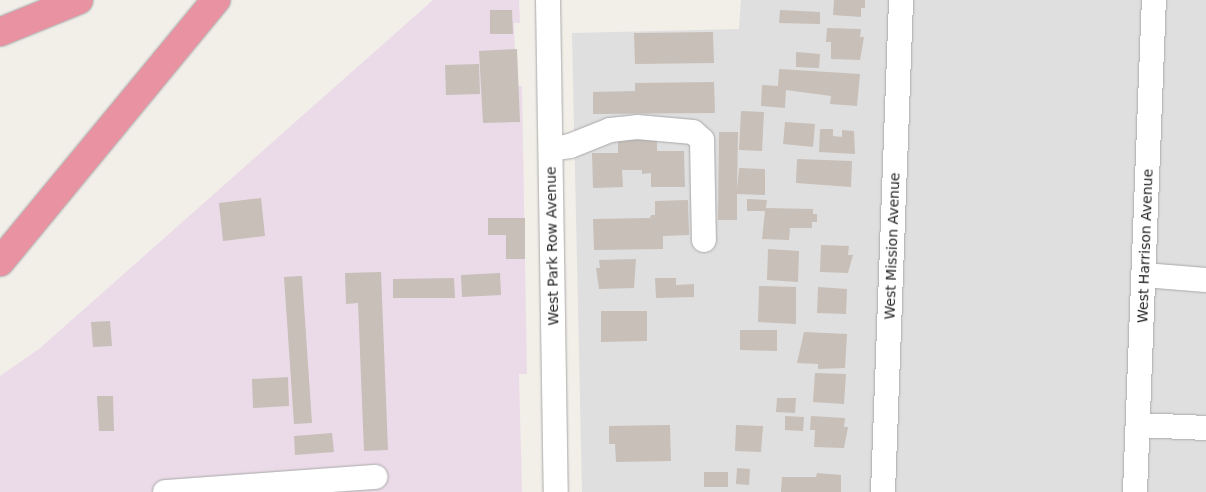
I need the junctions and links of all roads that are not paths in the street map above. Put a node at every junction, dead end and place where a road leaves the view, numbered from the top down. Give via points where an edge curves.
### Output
1 (79, 0) edge
2 (216, 0) edge
3 (548, 0) edge
4 (901, 0) edge
5 (1154, 0) edge
6 (9, 29) edge
7 (551, 150) junction
8 (704, 240) dead end
9 (0, 262) edge
10 (1144, 275) junction
11 (1206, 280) edge
12 (1138, 425) junction
13 (1206, 428) edge
14 (375, 477) dead end
15 (165, 492) edge
16 (556, 492) edge
17 (883, 492) edge
18 (1136, 492) edge

1 - 6 highway
2 - 9 highway
3 - 7 street, West Park Row Avenue
4 - 17 street, West Mission Avenue
5 - 10 street, West Harrison Avenue
7 - 8 street via 610,130 637,128 692,132 702,140
7 - 16 street, West Park Row Avenue
10 - 11 street
10 - 12 street, West Harrison Avenue
12 - 13 street
12 - 18 street, West Harrison Avenue
14 - 15 street

